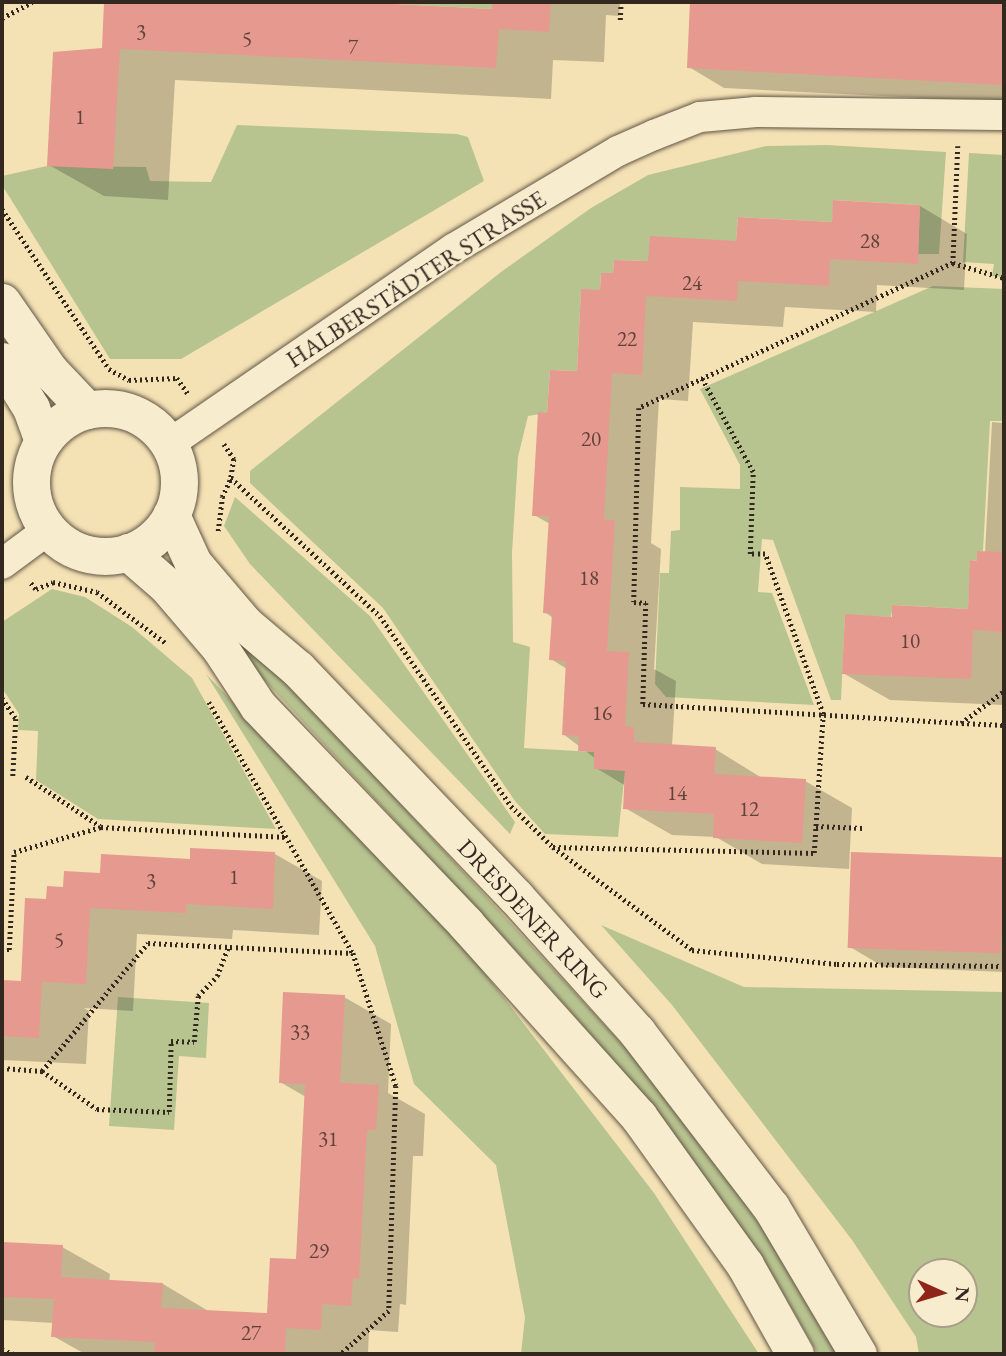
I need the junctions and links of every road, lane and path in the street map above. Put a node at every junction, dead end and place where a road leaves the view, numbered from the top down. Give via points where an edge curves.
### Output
1 (32, 2) edge
2 (621, 2) edge
3 (2, 18) edge
4 (620, 20) dead end
5 (960, 113) junction
6 (1004, 115) edge
7 (2, 209) edge
8 (953, 263) junction
9 (1004, 278) edge
10 (2, 302) edge
11 (2, 361) edge
12 (701, 377) junction
13 (87, 410) junction
14 (206, 419) junction
15 (43, 441) junction
16 (169, 444) junction
17 (171, 515) junction
18 (48, 530) junction
19 (128, 552) junction
20 (6, 561) edge
21 (173, 652) dead end
22 (1004, 691) edge
23 (2, 698) edge
24 (207, 699) dead end
25 (823, 714) junction
26 (961, 723) junction
27 (1004, 725) edge
28 (26, 776) dead end
29 (13, 777) dead end
30 (816, 825) junction
31 (101, 827) junction
32 (863, 828) dead end
33 (287, 837) junction
34 (553, 847) junction
35 (228, 947) junction
36 (2, 950) edge
37 (353, 953) junction
38 (1004, 966) edge
39 (2, 1068) edge
40 (42, 1070) junction
41 (2, 1350) edge
42 (14, 1354) edge
43 (341, 1354) edge
44 (795, 1354) edge
45 (858, 1354) edge

1 - 3 path
2 - 4 path
5 - 6 street, HALBERSTÄDTER STRASSE
5 - 8 path
5 - 14 street, HALBERSTÄDTER STRASSE via 755,112 699,117 654,135 618,151 453,249
7 - 14 path via 110,369 129,380 177,378
8 - 9 path
8 - 12 path
10 - 13 street via 49,370
11 - 15 street via 31,408
12 - 25 path via 753,472 750,554 765,554
12 - 25 path via 639,408 634,603 646,603 643,704
13 - 15 street via 70,416
13 - 16 street via 125,410 158,429
14 - 16 street, HALBERSTÄDTER STRASSE
14 - 34 path via 234,459 231,478 380,616 511,806
15 - 18 street via 33,462 31,486 36,509
16 - 17 street via 179,479
17 - 19 street via 161,531
17 - 45 street, DRESDENER RING via 194,563 245,624 307,679 516,897 637,1032 771,1206
18 - 19 street via 85,553
18 - 20 street
19 - 44 street via 167,586 220,648 258,706 474,933 639,1117 745,1265
20 - 21 path via 36,589 53,582 97,592
22 - 26 path
23 - 29 path via 16,719
24 - 33 path
25 - 26 path
25 - 30 path
26 - 27 path
28 - 31 path
30 - 32 path
30 - 34 path via 814,853
31 - 33 path
31 - 36 path via 14,852 9,950
33 - 37 path
34 - 38 path via 692,950 837,964
35 - 37 path
35 - 40 path via 148,943
35 - 40 path via 217,975 198,996 194,1042 172,1041 169,1112 97,1109
37 - 43 path via 396,1086 389,1311
39 - 40 path
41 - 42 path

